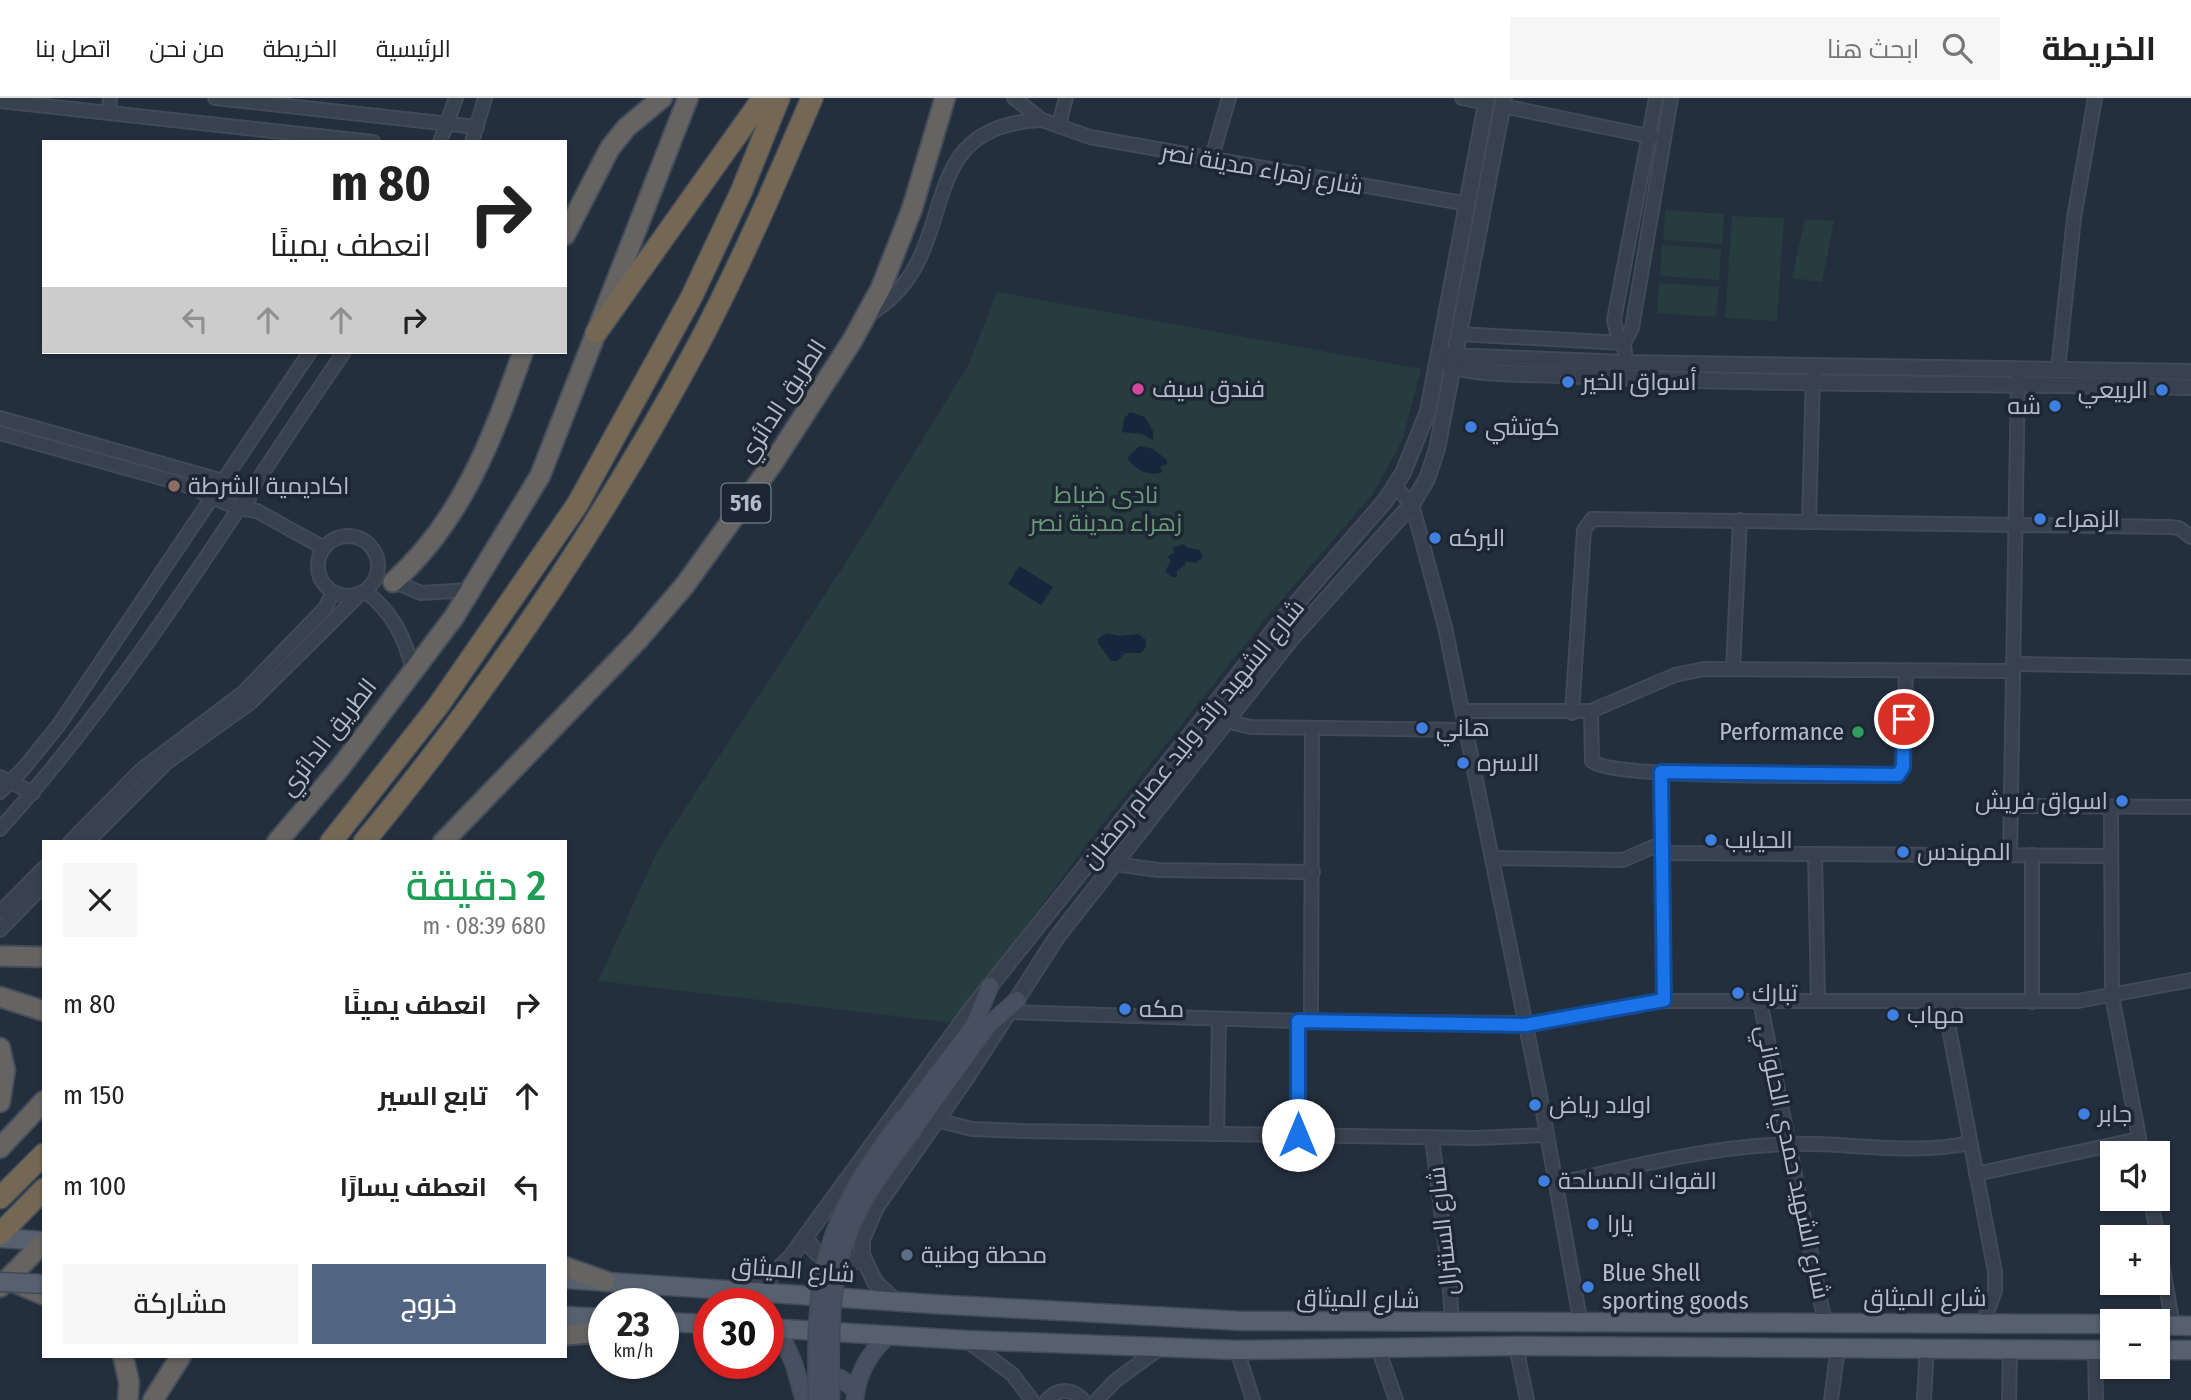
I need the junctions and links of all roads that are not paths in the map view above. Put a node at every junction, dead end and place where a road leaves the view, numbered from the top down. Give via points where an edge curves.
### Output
1 (110, 98) edge
2 (215, 98) edge
3 (456, 98) edge
4 (485, 98) edge
5 (662, 98) edge
6 (688, 98) edge
7 (763, 98) edge
8 (779, 98) edge
9 (812, 98) edge
10 (945, 98) edge
11 (1014, 98) edge
12 (1066, 98) edge
13 (1229, 98) edge
14 (1462, 98) edge
15 (1656, 98) edge
16 (1671, 98) edge
17 (2095, 98) edge
18 (1486, 100) edge
19 (0, 102) edge
20 (1504, 102) edge
21 (109, 113) junction
22 (1042, 120) junction
23 (447, 122) junction
24 (1059, 124) junction
25 (477, 127) junction
26 (1648, 135) junction
27 (1663, 139) junction
28 (355, 140) edge
29 (441, 140) edge
30 (473, 140) edge
31 (1211, 160) junction
32 (1468, 204) junction
33 (567, 231) edge
34 (867, 315) junction
35 (596, 333) junction
36 (1459, 334) junction
37 (1624, 343) junction
38 (309, 354) edge
39 (343, 354) edge
40 (522, 354) edge
41 (1440, 359) junction
42 (1453, 361) junction
43 (1626, 363) junction
44 (1602, 370) junction
45 (2058, 370) junction
46 (2191, 372) edge
47 (1813, 373) junction
48 (2018, 376) junction
49 (2191, 387) edge
50 (0, 418) edge
51 (0, 433) edge
52 (223, 481) junction
53 (1395, 487) junction
54 (246, 495) junction
55 (213, 497) junction
56 (1412, 504) junction
57 (237, 508) junction
58 (257, 511) junction
59 (1740, 520) junction
60 (1810, 522) junction
61 (2015, 526) junction
62 (2191, 537) edge
63 (324, 548) junction
64 (385, 577) junction
65 (471, 590) junction
66 (333, 592) junction
67 (363, 592) junction
68 (2013, 667) junction
69 (2191, 667) edge
70 (1733, 668) junction
71 (1906, 670) junction
72 (413, 671) junction
73 (1462, 710) junction
74 (1591, 711) junction
75 (1572, 713) junction
76 (1226, 721) junction
77 (1312, 728) junction
78 (1466, 730) junction
79 (1661, 772) junction
80 (5, 779) edge
81 (0, 792) edge
82 (33, 793) junction
83 (490, 795) junction
84 (2011, 806) junction
85 (0, 807) edge
86 (2111, 807) junction
87 (2191, 807) edge
88 (14, 814) junction
89 (1127, 816) junction
90 (1143, 827) junction
91 (0, 830) edge
92 (72, 840) edge
93 (89, 840) edge
94 (279, 840) edge
95 (333, 840) edge
96 (366, 840) edge
97 (445, 840) edge
98 (453, 840) edge
99 (1662, 848) junction
100 (1815, 854) junction
101 (2010, 855) junction
102 (2032, 855) junction
103 (2111, 856) junction
104 (1492, 858) junction
105 (1114, 864) junction
106 (42, 871) edge
107 (1313, 872) junction
108 (42, 886) edge
109 (18, 903) junction
110 (0, 912) edge
111 (0, 930) edge
112 (0, 956) edge
113 (42, 957) edge
114 (2191, 980) edge
115 (990, 986) junction
116 (2112, 996) junction
117 (0, 998) edge
118 (1664, 1000) junction
119 (1760, 1001) junction
120 (1818, 1002) junction
121 (1944, 1002) junction
122 (2032, 1002) junction
123 (1013, 1006) junction
124 (42, 1010) edge
125 (1219, 1019) junction
126 (1298, 1021) junction
127 (1311, 1021) junction
128 (1525, 1024) junction
129 (0, 1048) edge
130 (0, 1102) edge
131 (42, 1103) edge
132 (936, 1120) junction
133 (910, 1121) junction
134 (1217, 1134) junction
135 (1298, 1135) junction
136 (1546, 1135) junction
137 (1432, 1138) junction
138 (2139, 1139) joint
139 (1970, 1143) junction
140 (1789, 1144) junction
141 (0, 1148) edge
142 (42, 1156) edge
143 (1976, 1174) junction
144 (1556, 1184) junction
145 (42, 1191) edge
146 (0, 1198) edge
147 (2152, 1211) edge
148 (0, 1236) edge
149 (806, 1237) junction
150 (42, 1241) edge
151 (42, 1243) edge
152 (863, 1259) junction
153 (567, 1268) edge
154 (567, 1279) edge
155 (604, 1281) junction
156 (5, 1284) edge
157 (42, 1284) edge
158 (693, 1288) edge
159 (748, 1288) edge
160 (42, 1294) edge
161 (784, 1295) edge
162 (896, 1302) junction
163 (2163, 1309) edge
164 (567, 1316) edge
165 (588, 1317) edge
166 (1825, 1323) junction
167 (1982, 1323) junction
168 (2027, 1323) junction
169 (1452, 1324) junction
170 (2100, 1324) edge
171 (1581, 1325) junction
172 (2170, 1326) edge
173 (2191, 1326) edge
174 (784, 1329) edge
175 (588, 1333) edge
176 (567, 1335) edge
177 (888, 1336) junction
178 (966, 1340) junction
179 (1516, 1346) junction
180 (784, 1347) edge
181 (1839, 1347) junction
182 (1160, 1348) junction
183 (1378, 1348) junction
184 (1927, 1348) junction
185 (1237, 1350) junction
186 (1984, 1350) junction
187 (2010, 1350) junction
188 (2029, 1350) junction
189 (2100, 1350) edge
190 (2170, 1350) edge
191 (2191, 1350) edge
192 (123, 1358) edge
193 (180, 1358) edge
194 (2100, 1371) edge
195 (803, 1395) edge
196 (856, 1395) edge
197 (128, 1400) edge
198 (153, 1400) edge
199 (817, 1400) edge
200 (831, 1400) edge
201 (1032, 1400) edge
202 (1046, 1400) edge
203 (1083, 1400) edge
204 (1097, 1400) edge
205 (1253, 1400) edge
206 (1396, 1400) edge
207 (1527, 1400) edge
208 (1831, 1400) edge
209 (1924, 1400) edge
210 (2009, 1400) edge
211 (2096, 1400) edge

1 - 21 street
2 - 23 street
3 - 23 street
4 - 25 street
5 - 33 highway via 610,148
6 - 35 highway, الطريق الدائري
7 - 35 highway
8 - 95 highway via 691,298 577,505 438,706
9 - 96 highway via 722,299 626,472 454,727
10 - 34 highway, الطريق الدائري / 516 via 897,253
11 - 22 street
12 - 24 street
13 - 31 street
14 - 18 street
15 - 26 street
16 - 27 street
17 - 45 street via 2074,218
18 - 32 street, شارع الشهيد رائد وليد عصام رمضان
19 - 21 street
20 - 26 street
20 - 36 street, شارع الشهيد رائد وليد عصام رمضان
21 - 28 street
22 - 24 street, شارع زهراء مدينة نصر
22 - 34 street via 998,127 964,149 948,175 918,266 893,297
23 - 25 street
23 - 29 street
24 - 31 street, شارع زهراء مدينة نصر via 1090,137
25 - 30 street
26 - 27 street
26 - 37 street via 1614,320
27 - 37 street via 1632,328
31 - 32 street, شارع زهراء مدينة نصر
32 - 41 street, شارع الشهيد رائد وليد عصام رمضان
34 - 83 highway, الطريق الدائري / 516 via 773,463 685,585
35 - 65 highway, الطريق الدائري via 540,476
36 - 37 street
36 - 42 street, شارع الشهيد رائد وليد عصام رمضان
37 - 43 street
38 - 52 street
39 - 54 street
40 - 64 highway via 466,493 433,543
41 - 42 street
41 - 53 street, شارع الشهيد رائد وليد عصام رمضان via 1418,443
42 - 44 street
42 - 56 street, شارع الشهيد رائد وليد عصام رمضان via 1437,449
43 - 44 street
43 - 47 street
44 - 47 street
45 - 46 street
45 - 48 street
47 - 48 street
47 - 60 street
48 - 49 street
48 - 61 street
50 - 52 street
51 - 55 street via 183,484
52 - 54 street
52 - 55 street
53 - 56 street
53 - 89 street, شارع الشهيد رائد وليد عصام رمضان via 1281,621
54 - 57 street
54 - 58 street
55 - 57 street
55 - 80 street via 58,726
56 - 73 street
56 - 76 street, شارع الشهيد رائد وليد عصام رمضان via 1332,590
57 - 58 street
57 - 82 street via 117,685
58 - 63 street
59 - 60 street
59 - 70 street
59 - 75 street via 1599,518 1587,524 1575,630
60 - 61 street
61 - 62 street via 2168,527
61 - 68 street
63 - 64 street via 346,535 360,537 371,545
63 - 66 street via 317,567
64 - 65 street via 431,594
64 - 67 street
65 - 72 highway, الطريق الدائري
66 - 67 street via 352,596
66 - 92 street via 326,607 256,680 146,765
67 - 72 street via 395,622
67 - 93 street via 250,703 166,763
68 - 69 street
68 - 71 street
68 - 84 street
70 - 71 street
70 - 74 street via 1682,673
71 - 79 street via 1903,767 1898,775
72 - 94 highway, الطريق الدائري
73 - 75 street
73 - 78 street
74 - 75 street
74 - 79 street via 1590,754 1597,766
76 - 77 street via 1245,727
76 - 90 street, شارع الشهيد رائد وليد عصام رمضان
77 - 78 street
77 - 107 street
78 - 104 street
79 - 99 street
80 - 81 street
80 - 82 street
82 - 88 street
83 - 97 highway, الطريق الدائري / 516
83 - 98 highway, 516
84 - 86 street
84 - 101 street
85 - 88 street
86 - 87 street
86 - 103 street
88 - 91 street
89 - 90 street
89 - 115 street, شارع الشهيد رائد وليد عصام رمضان
90 - 105 street, شارع الشهيد رائد وليد عصام رمضان
99 - 100 street
99 - 104 street via 1623,860
99 - 118 street
100 - 101 street
100 - 120 street
101 - 102 street
102 - 103 street
102 - 122 street
103 - 116 street
104 - 128 street
105 - 107 street via 1158,870
105 - 123 street, شارع الشهيد رائد وليد عصام رمضان
106 - 109 street
107 - 127 street
108 - 109 street
109 - 110 street
109 - 111 street
112 - 113 highway
114 - 116 street
115 - 133 main road via 974,1025
115 - 149 street, شارع الشهيد رائد وليد عصام رمضان via 896,1108
116 - 122 street
116 - 138 street
117 - 124 highway
118 - 119 street
118 - 128 street
119 - 120 street
119 - 140 street, شارع الشهيد حمدي الحلواني
120 - 121 street
121 - 122 street
121 - 139 street
123 - 125 street
123 - 132 street, شارع الشهيد رائد وليد عصام رمضان
123 - 133 main road via 989,1026
125 - 126 street
125 - 134 street
126 - 127 street
126 - 135 street
127 - 128 street
128 - 136 street
129 - 130 highway via 5,1070
131 - 141 highway
132 - 134 street via 972,1129
132 - 152 street, شارع الشهيد رائد وليد عصام رمضان via 876,1207 862,1240
133 - 199 main road, bridge via 856,1185 826,1254 816,1313
133 - 200 main road, bridge via 869,1191 841,1252 831,1309
134 - 135 street
135 - 137 street
136 - 137 street
136 - 144 street
137 - 169 street, شارع السنترال
138 - 143 street
139 - 140 street via 1930,1150
139 - 143 street
140 - 144 street via 1684,1154
140 - 166 street, شارع الشهيد حمدي الحلواني
142 - 146 highway
143 - 167 street via 1996,1281
144 - 171 street
145 - 148 highway
147 - 163 street
148 - 150 main road
149 - 152 street via 813,1249 831,1261 844,1264
149 - 159 street, شارع الشهيد رائد وليد عصام رمضان via 776,1273
151 - 156 highway
152 - 162 street via 874,1282
153 - 155 highway
154 - 155 main road, شارع الميثاق
155 - 158 main road, شارع الميثاق
156 - 157 main road, bridge
156 - 160 highway
161 - 162 main road, شارع الميثاق
162 - 169 main road, شارع الميثاق via 1242,1321
164 - 165 main road
166 - 167 main road, شارع الميثاق
166 - 171 main road, شارع الميثاق
167 - 168 main road, شارع الميثاق
167 - 186 main road via 1989,1336
168 - 170 main road, شارع الميثاق
168 - 188 main road via 2022,1337
169 - 171 main road, شارع الميثاق
172 - 173 main road
174 - 177 main road, شارع الميثاق
175 - 176 highway
177 - 178 main road, شارع الميثاق
177 - 196 main road via 866,1362
178 - 182 main road, شارع الميثاق
178 - 201 street via 1012,1374
179 - 181 main road, شارع الميثاق
179 - 183 main road, شارع الميثاق
179 - 207 street
180 - 195 main road
181 - 184 main road, شارع الميثاق
181 - 208 street
182 - 185 main road, شارع الميثاق
182 - 204 street
183 - 185 main road, شارع الميثاق
183 - 206 street
184 - 186 main road, شارع الميثاق
184 - 209 street
185 - 205 street
186 - 187 main road, شارع الميثاق
187 - 188 main road, شارع الميثاق
187 - 210 street
188 - 189 main road, شارع الميثاق
190 - 191 main road
192 - 197 highway
193 - 198 highway
194 - 211 street
195 - 196 main road via 816,1379 827,1376 846,1381
202 - 203 street via 1065,1391

